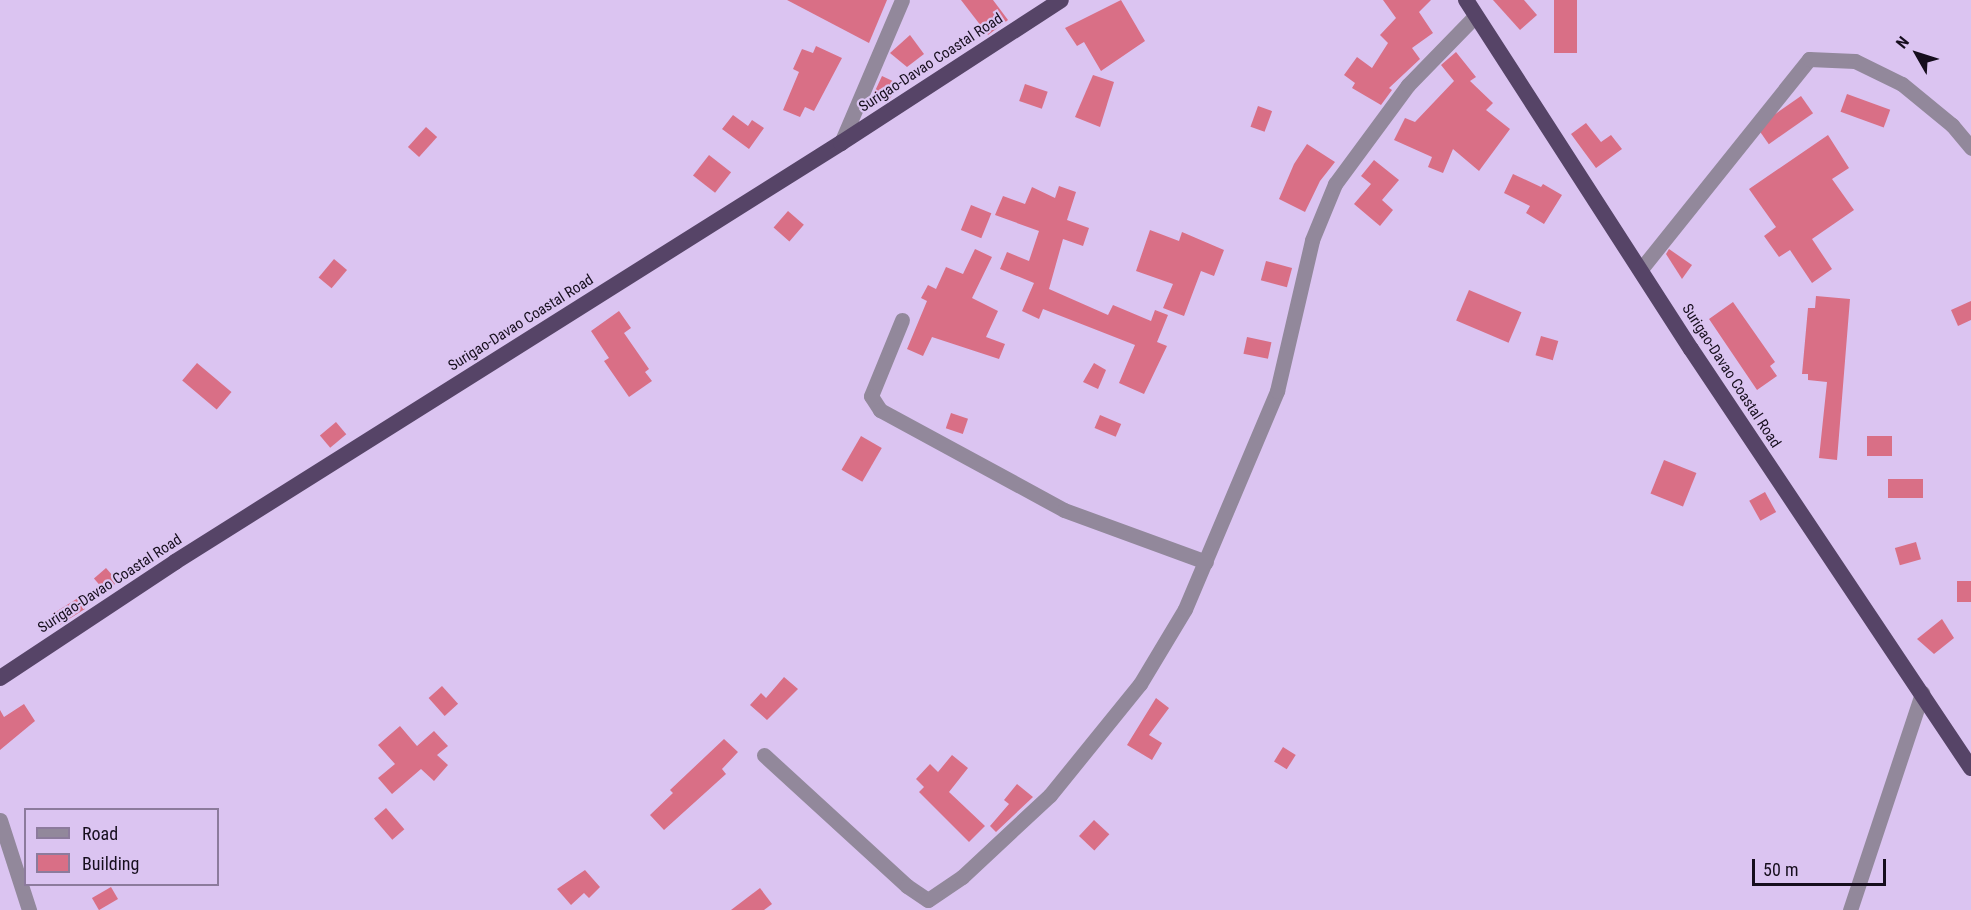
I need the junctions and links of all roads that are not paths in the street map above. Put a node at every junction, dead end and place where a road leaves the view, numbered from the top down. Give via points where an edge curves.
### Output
1 (903, 0) edge
2 (1061, 0) edge
3 (1466, 0) edge
4 (1475, 16) junction
5 (841, 143) junction
6 (1971, 148) edge
7 (1641, 269) junction
8 (902, 320) dead end
9 (1206, 562) junction
10 (0, 678) edge
11 (1922, 693) junction
12 (764, 755) dead end
13 (1971, 768) edge
14 (0, 820) edge
15 (29, 910) edge
16 (1850, 910) edge

1 - 5 street
2 - 5 highway, Surigao-Davao Coastal Road
3 - 4 highway, Surigao-Davao Coastal Road
4 - 7 highway, Surigao-Davao Coastal Road
4 - 9 street via 1408,85 1335,184 1312,240 1277,391
5 - 10 highway, Surigao-Davao Coastal Road via 175,562
6 - 7 street via 1952,125 1902,84 1854,61 1809,59
7 - 11 highway, Surigao-Davao Coastal Road
8 - 9 street via 871,396 880,410 1064,510
9 - 12 street via 1163,649 1086,751 1007,838 932,900 919,897
11 - 13 highway, Surigao-Davao Coastal Road
11 - 16 street
14 - 15 street

